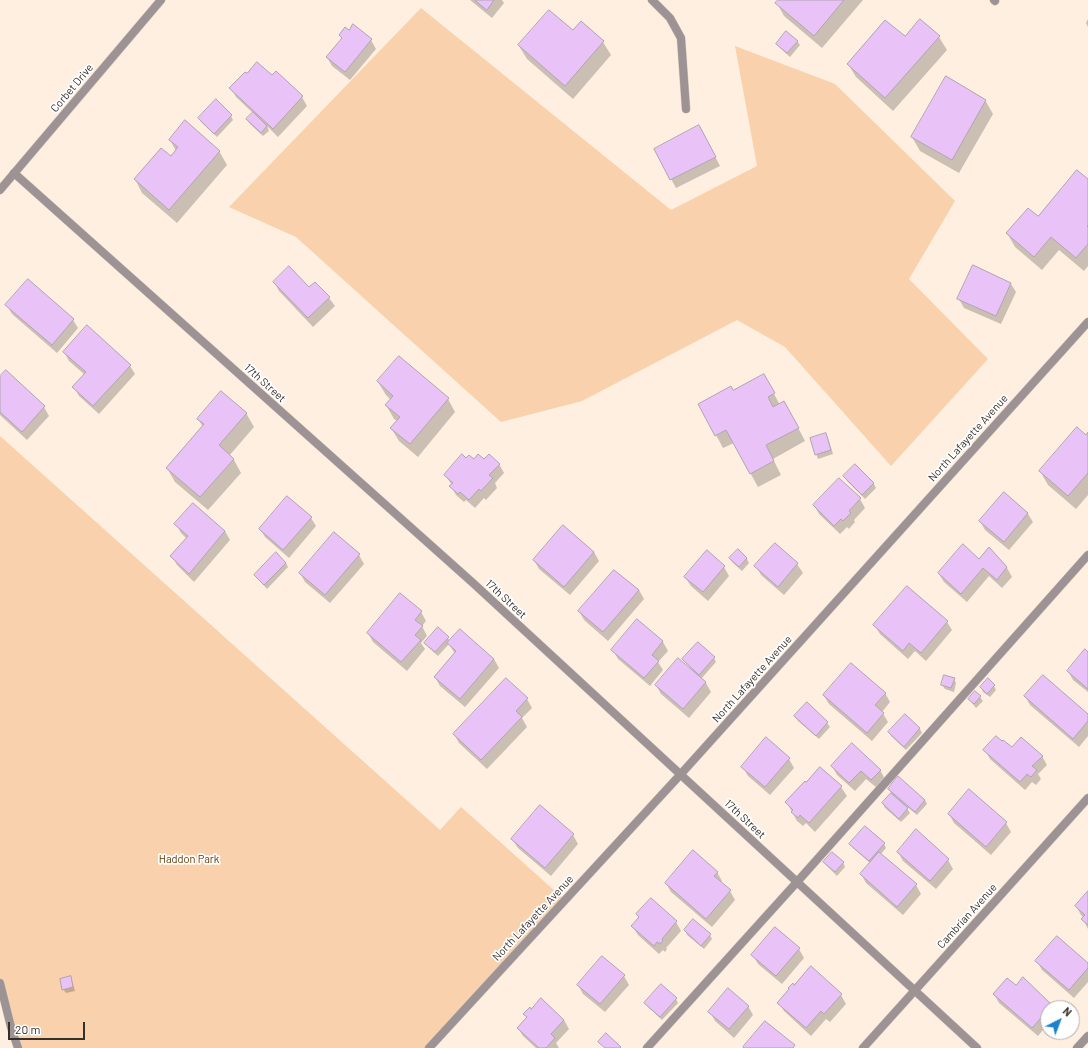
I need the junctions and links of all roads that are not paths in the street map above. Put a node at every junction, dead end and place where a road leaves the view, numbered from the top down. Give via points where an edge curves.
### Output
1 (161, 0) edge
2 (652, 0) edge
3 (686, 109) dead end
4 (14, 173) junction
5 (0, 190) edge
6 (1088, 322) edge
7 (1088, 556) edge
8 (680, 775) junction
9 (1088, 798) edge
10 (797, 882) junction
11 (0, 983) edge
12 (915, 990) junction
13 (1088, 1036) edge
14 (18, 1048) edge
15 (429, 1048) edge
16 (647, 1048) edge
17 (863, 1048) edge
18 (977, 1048) edge
19 (1077, 1048) edge

1 - 4 street, Corbet Drive
2 - 3 street via 670,18 681,38
4 - 5 street, Corbet Drive
4 - 8 street, 17th Street via 473,583
6 - 8 street, North Lafayette Avenue
7 - 10 street
8 - 10 street, 17th Street
8 - 15 street, North Lafayette Avenue
9 - 12 street, Cambrian Avenue
10 - 12 street, 17th Street
10 - 16 street
11 - 14 street
12 - 17 street, Cambrian Avenue
12 - 18 street, 17th Street
13 - 19 street

